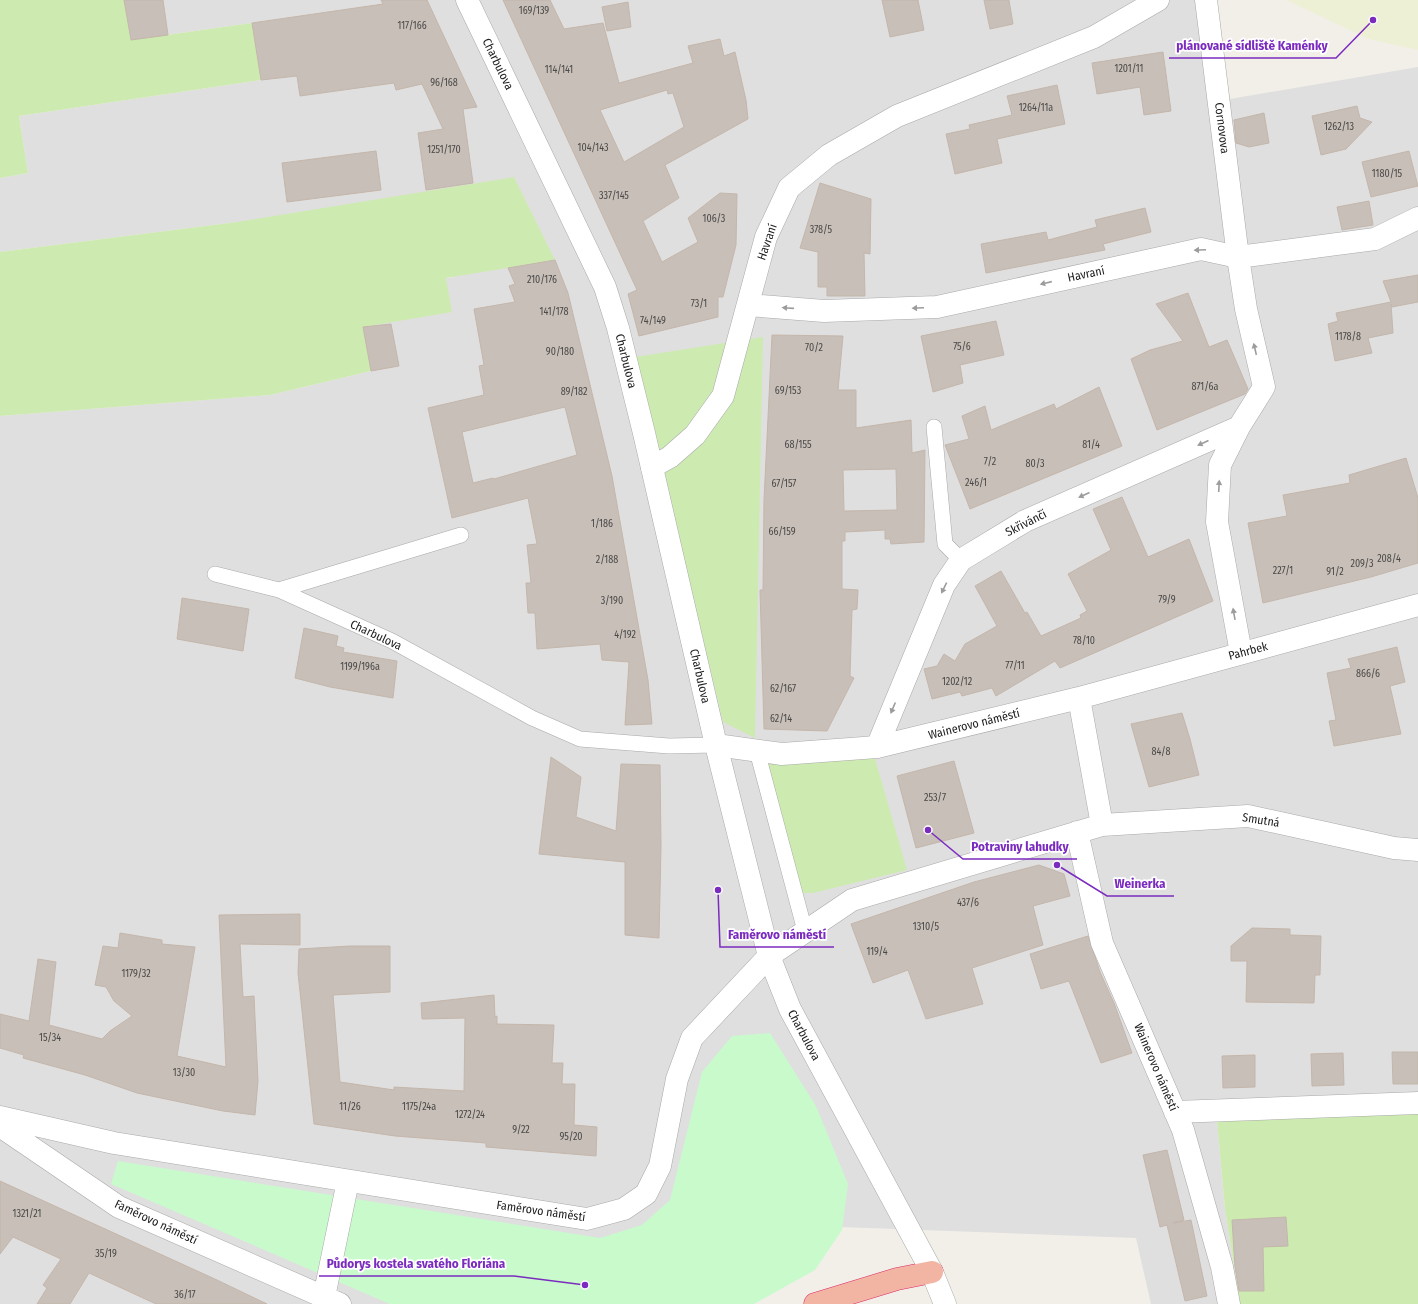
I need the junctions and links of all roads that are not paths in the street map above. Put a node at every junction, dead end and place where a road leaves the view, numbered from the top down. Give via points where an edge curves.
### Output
1 (467, 0) edge
2 (1158, 0) edge
3 (1206, 0) edge
4 (1418, 218) edge
5 (1238, 257) junction
6 (748, 305) junction
7 (1238, 427) junction
8 (934, 428) dead end
9 (652, 467) junction
10 (462, 534) dead end
11 (961, 560) junction
12 (215, 574) dead end
13 (279, 590) junction
14 (1418, 605) edge
15 (1241, 653) junction
16 (1079, 698) junction
17 (716, 745) junction
18 (877, 747) junction
19 (757, 751) junction
20 (1102, 825) junction
21 (1077, 832) junction
22 (1418, 850) edge
23 (805, 931) junction
24 (769, 956) junction
25 (1418, 1103) edge
26 (1175, 1112) junction
27 (0, 1117) edge
28 (0, 1126) edge
29 (348, 1181) junction
30 (932, 1272) junction
31 (332, 1300) edge
32 (815, 1304) edge
33 (945, 1304) edge
34 (1229, 1304) edge

1 - 9 street, Charbulova via 605,287 618,328
2 - 6 street, Havraní via 1094,37 897,116 829,155 789,188 766,238
3 - 5 street, Cornovova
4 - 5 street, Havraní via 1376,239
5 -> 6 street, Havraní via 1201,249 937,307 824,311
7 -> 5 street, Cornovova via 1264,387 1246,309
6 - 9 street, Havraní via 723,396 695,435 670,457
7 -> 11 street, Skřivánčí via 1025,521
15 -> 7 street via 1217,522 1220,465
8 - 11 lane via 945,544
9 - 17 street, Charbulova
10 - 13 lane
11 -> 18 street, Skřivánčí via 944,585
12 - 13 lane, Charbulova
13 - 17 lane, Charbulova via 392,641 532,718 580,739 669,746
14 - 15 street, Pahrbek
15 - 16 street, Pahrbek
16 - 18 street, Wainerovo náměstí
16 - 20 street
17 - 19 street, Wainerovo náměstí
17 - 24 street, Charbulova
18 - 19 street, Wainerovo náměstí via 782,754
19 - 23 lane
20 - 21 street
20 - 22 street, Smutná via 1248,816 1394,848
21 - 23 street via 852,900
21 - 26 street, Wainerovo náměstí via 1102,943
23 - 24 street
24 - 29 street, Faměrovo náměstí via 692,1038 677,1079 660,1166 646,1194 624,1209 587,1218
24 - 30 street, Charbulova via 790,1009
25 - 26 street
26 - 34 street, Wainerovo náměstí via 1183,1130 1222,1267
27 - 29 street, Faměrovo náměstí via 114,1143
28 - 31 street, Faměrovo náměstí via 119,1207
29 - 31 street, Faměrovo náměstí
30 - 32 highway via 897,1279
30 - 33 street, Charbulova

